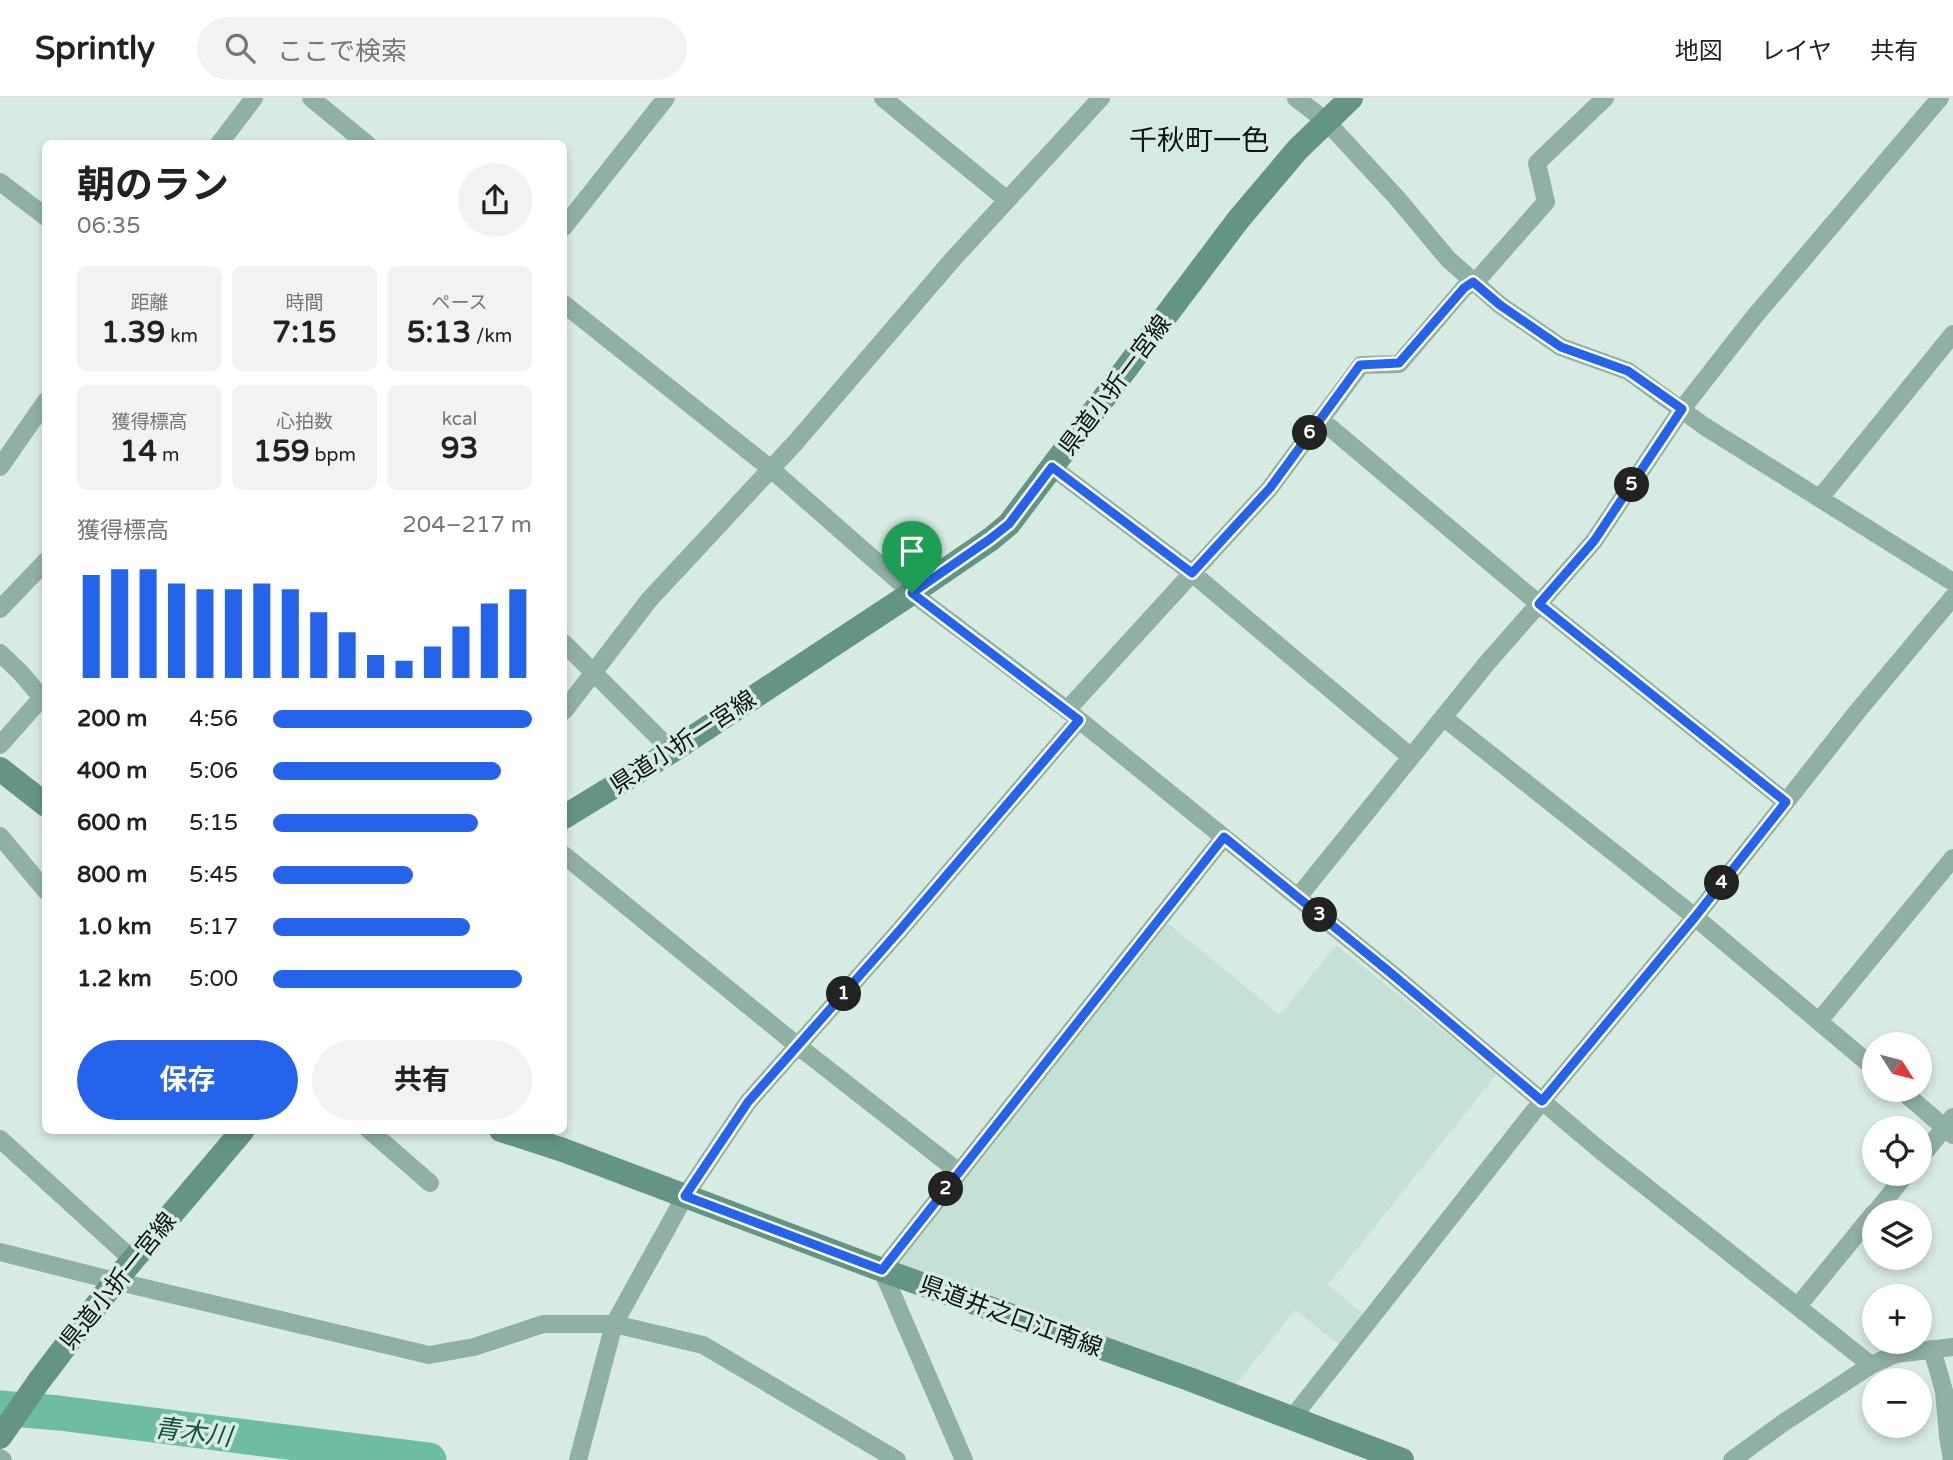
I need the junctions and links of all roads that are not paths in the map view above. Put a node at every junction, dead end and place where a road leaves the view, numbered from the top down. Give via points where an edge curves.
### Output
1 (254, 98) edge
2 (311, 98) edge
3 (666, 98) edge
4 (883, 98) edge
5 (1101, 98) edge
6 (1296, 98) edge
7 (1351, 98) edge
8 (1605, 98) edge
9 (1940, 98) edge
10 (1326, 121) junction
11 (222, 140) edge
12 (362, 140) edge
13 (3, 191) edge
14 (1007, 200) junction
15 (42, 215) edge
16 (567, 223) edge
17 (1473, 282) junction
18 (567, 306) edge
19 (1953, 334) edge
20 (42, 407) edge
21 (1682, 409) junction
22 (1320, 419) junction
23 (0, 467) edge
24 (1052, 467) junction
25 (771, 469) junction
26 (1820, 498) junction
27 (42, 565) edge
28 (1192, 573) junction
29 (1953, 582) edge
30 (912, 593) junction
31 (1953, 597) edge
32 (1539, 604) junction
33 (0, 608) edge
34 (567, 646) edge
35 (0, 653) edge
36 (593, 672) junction
37 (42, 696) edge
38 (42, 700) edge
39 (567, 707) edge
40 (1073, 715) junction
41 (1443, 718) junction
42 (0, 745) edge
43 (672, 751) junction
44 (1411, 757) junction
45 (0, 769) edge
46 (42, 802) edge
47 (1786, 802) junction
48 (567, 815) edge
49 (0, 836) edge
50 (1224, 837) junction
51 (567, 857) edge
52 (1953, 858) edge
53 (42, 886) edge
54 (1298, 897) junction
55 (1695, 917) junction
56 (1819, 1021) junction
57 (798, 1046) junction
58 (1862, 1058) edge
59 (1542, 1101) junction
60 (1916, 1102) edge
61 (1950, 1127) edge
62 (240, 1134) edge
63 (374, 1134) edge
64 (513, 1134) edge
65 (0, 1139) edge
66 (1932, 1146) edge
67 (959, 1172) junction
68 (430, 1183) dead end
69 (1896, 1186) edge
70 (685, 1196) junction
71 (1885, 1200) edge
72 (1862, 1228) edge
73 (0, 1252) edge
74 (133, 1260) junction
75 (882, 1270) junction
76 (115, 1281) junction
77 (1798, 1307) junction
78 (614, 1324) junction
79 (1953, 1347) edge
80 (1932, 1349) joint
81 (1896, 1354) edge
82 (1871, 1365) junction
83 (1292, 1418) junction
84 (0, 1437) edge
85 (578, 1460) edge
86 (897, 1460) edge
87 (964, 1460) edge
88 (1402, 1460) edge
89 (1732, 1460) edge
90 (1952, 1460) edge

1 - 11 street
2 - 12 street
3 - 16 street
4 - 14 street
5 - 14 street
6 - 10 street
7 - 10 main road, 県道小折一宮線
8 - 17 street via 1537,163 1546,202
9 - 21 street
10 - 17 street
10 - 24 main road, 県道小折一宮線 via 1238,220
13 - 15 street
14 - 25 street
17 - 21 street via 1561,347 1628,371
17 - 22 street via 1399,363 1360,365
18 - 25 street
19 - 26 street
20 - 23 street
21 - 26 street
21 - 32 street via 1594,541
22 - 28 street via 1270,488
22 - 32 street
24 - 28 street
24 - 30 main road, 県道小折一宮線 via 1009,524
25 - 30 street
25 - 36 street via 649,600
26 - 29 street
27 - 33 street
28 - 40 street
28 - 44 street
30 - 40 street
30 - 43 main road, 県道小折一宮線
31 - 47 street
32 - 41 street
32 - 47 street
34 - 36 street
35 - 37 street
36 - 39 street
36 - 43 street
38 - 42 street
40 - 50 street
40 - 57 street via 899,931
41 - 44 street
41 - 55 street
43 - 48 main road, 県道小折一宮線
44 - 54 street
45 - 46 main road
47 - 55 street
49 - 53 street
50 - 54 street
50 - 67 street
51 - 57 street
52 - 56 street
54 - 59 street
55 - 56 street
55 - 59 street
56 - 58 street
57 - 67 street
57 - 70 street via 748,1102
59 - 77 street
59 - 83 street
60 - 61 street
61 - 66 street
62 - 74 main road, 県道小折一宮線
63 - 68 street
64 - 70 main road, 県道井之口江南線
65 - 74 street
67 - 75 street
69 - 71 street
70 - 75 main road, 県道井之口江南線
70 - 78 street
72 - 77 street
73 - 76 street
74 - 76 main road, 県道小折一宮線
75 - 83 main road, 県道井之口江南線
75 - 87 street
76 - 78 street via 429,1355 474,1347 543,1324
76 - 84 main road, 県道小折一宮線
77 - 82 street
78 - 85 street
78 - 86 street via 704,1345
79 - 80 street
80 - 90 street via 1944,1391
81 - 82 street
82 - 89 street
83 - 88 main road, 県道井之口江南線

